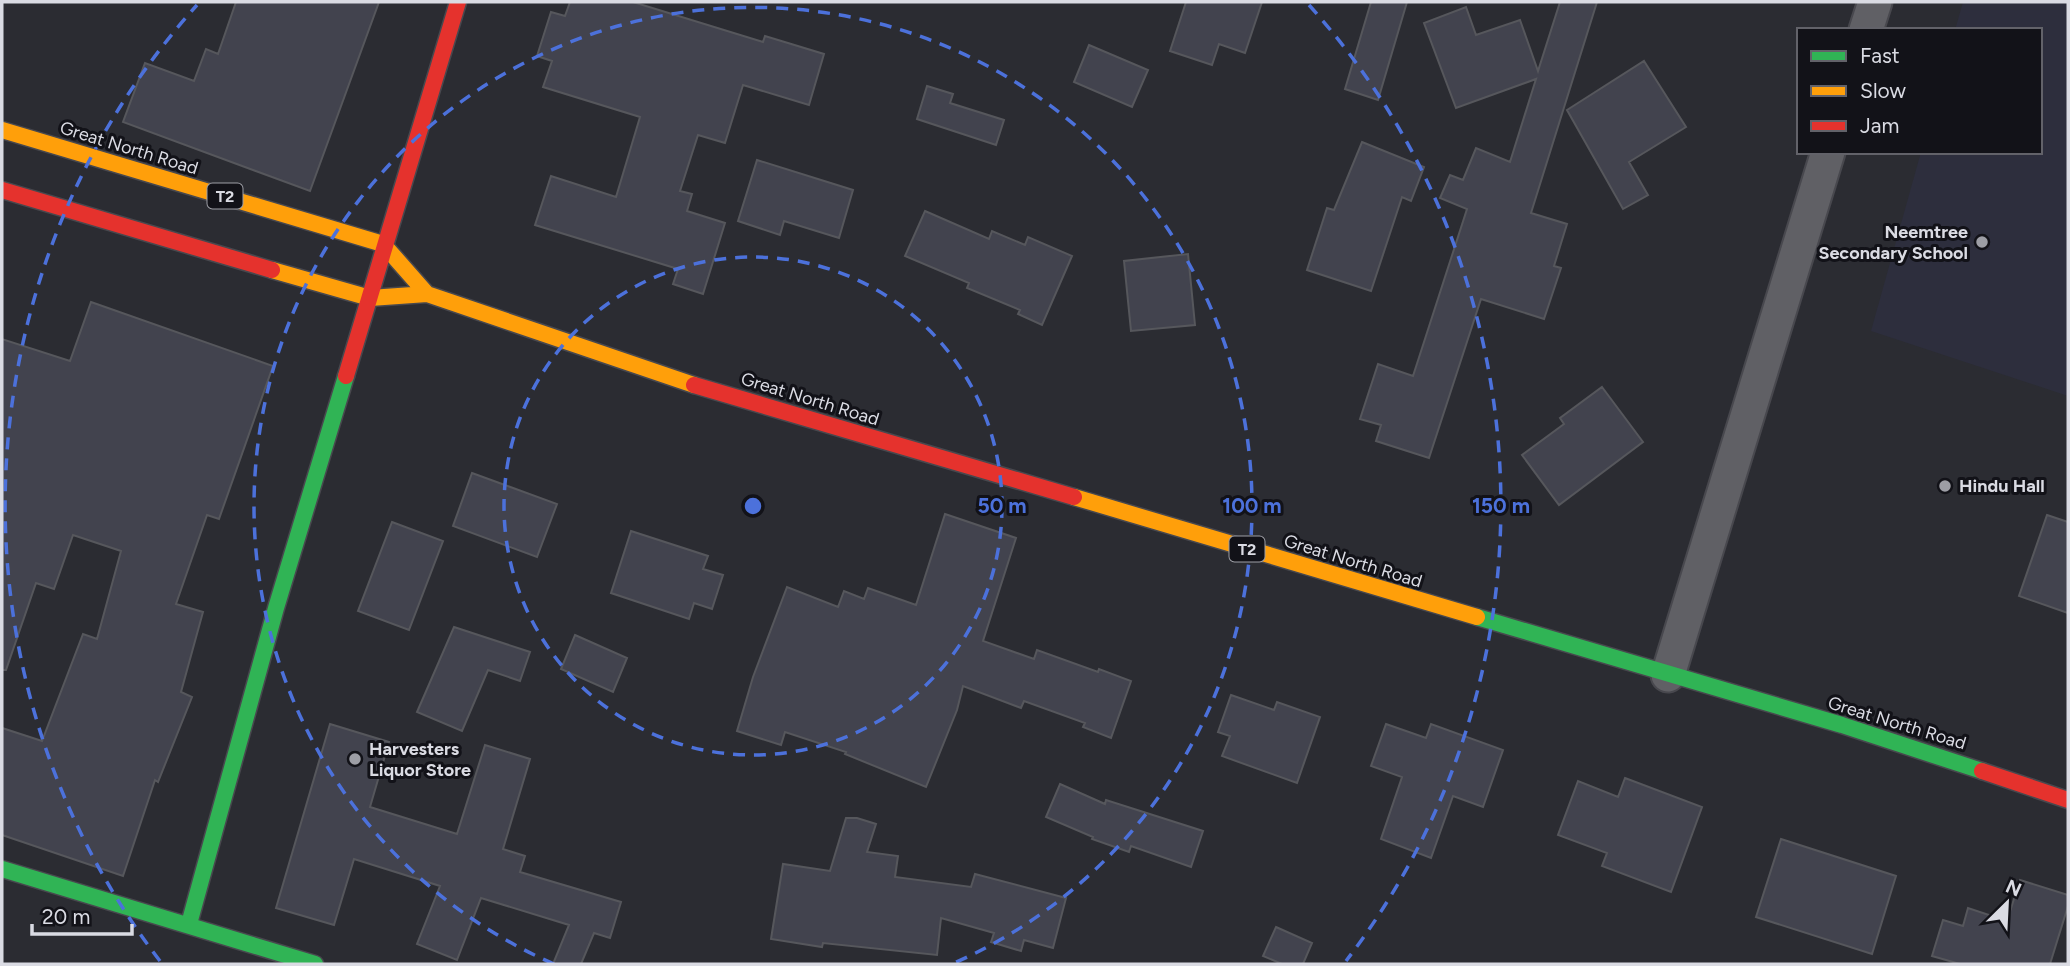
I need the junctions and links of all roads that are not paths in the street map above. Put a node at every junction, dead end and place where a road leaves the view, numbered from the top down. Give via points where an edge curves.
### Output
1 (458, 2) edge
2 (1875, 2) edge
3 (1867, 28) edge
4 (2, 130) edge
5 (1827, 154) edge
6 (2, 190) edge
7 (383, 244) junction
8 (427, 294) junction
9 (370, 298) junction
10 (1668, 675) junction
11 (2068, 800) edge
12 (2, 869) edge
13 (189, 924) junction
14 (315, 964) edge

1 - 7 main road
2 - 3 street
4 - 7 main road, Great North Road / T2
5 - 10 street
6 - 9 main road, Great North Road / T2
7 - 8 main road, Great North Road / T2
7 - 9 main road
8 - 9 main road, Great North Road / T2
8 - 10 main road, Great North Road / T2 via 682,381
9 - 13 main road via 276,608
10 - 11 main road, Great North Road / T2 via 1842,725
12 - 13 main road
13 - 14 main road

